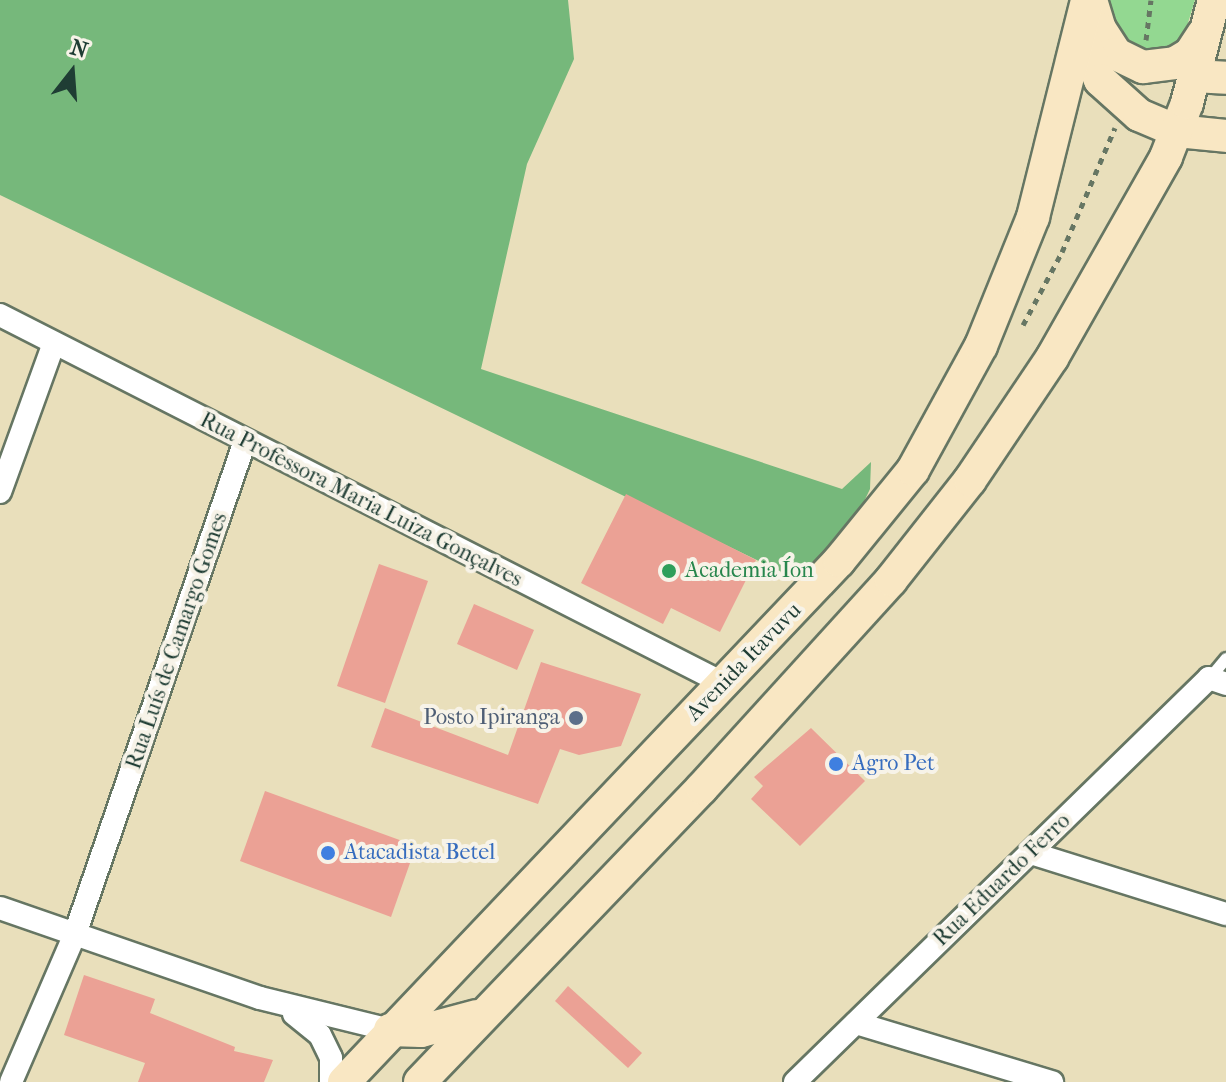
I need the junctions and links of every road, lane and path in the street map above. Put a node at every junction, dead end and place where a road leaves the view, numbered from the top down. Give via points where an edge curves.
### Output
1 (1089, 0) edge
2 (1210, 14) edge
3 (1081, 35) junction
4 (1193, 76) junction
5 (1226, 78) edge
6 (1177, 131) junction
7 (1226, 136) edge
8 (0, 315) edge
9 (54, 343) junction
10 (245, 441) junction
11 (0, 492) edge
12 (1226, 658) edge
13 (1218, 681) edge
14 (723, 683) junction
15 (1031, 853) junction
16 (0, 908) edge
17 (1226, 914) edge
18 (75, 934) junction
19 (260, 998) junction
20 (479, 1015) junction
21 (856, 1023) junction
22 (390, 1030) junction
23 (457, 1039) junction
24 (341, 1076) edge
25 (11, 1082) edge
26 (420, 1082) edge
27 (444, 1082) edge
28 (795, 1082) edge
29 (1052, 1082) edge

1 - 2 main road via 1116,54 1143,67 1175,63 1190,54
1 - 3 main road, Avenida Itavuvu
2 - 4 main road
3 - 6 main road via 1100,80 1139,115
3 - 14 main road, Avenida Itavuvu via 1033,217 981,346 913,470 839,561
4 - 5 main road
4 - 6 main road
6 - 7 main road
6 - 20 main road via 1052,358 970,480 891,580 702,788
8 - 9 street, Rua Professora Maria Luiza Gonçalves
9 - 10 street, Rua Professora Maria Luiza Gonçalves
9 - 11 street
10 - 14 street, Rua Professora Maria Luiza Gonçalves
10 - 18 street, Rua Luís de Camargo Gomes
12 - 13 lane
13 - 15 street, Rua Eduardo Ferro
14 - 22 main road, Avenida Itavuvu
15 - 17 street
15 - 21 street, Rua Eduardo Ferro
16 - 18 street
18 - 19 street
18 - 25 street, Rua Luís de Camargo Gomes
19 - 22 street
19 - 24 street via 301,1017 320,1035
20 - 22 main road via 421,1031
20 - 23 main road
21 - 28 street, Rua Eduardo Ferro
21 - 29 street
22 - 24 main road, Avenida Itavuvu
23 - 26 main road
23 - 27 street

